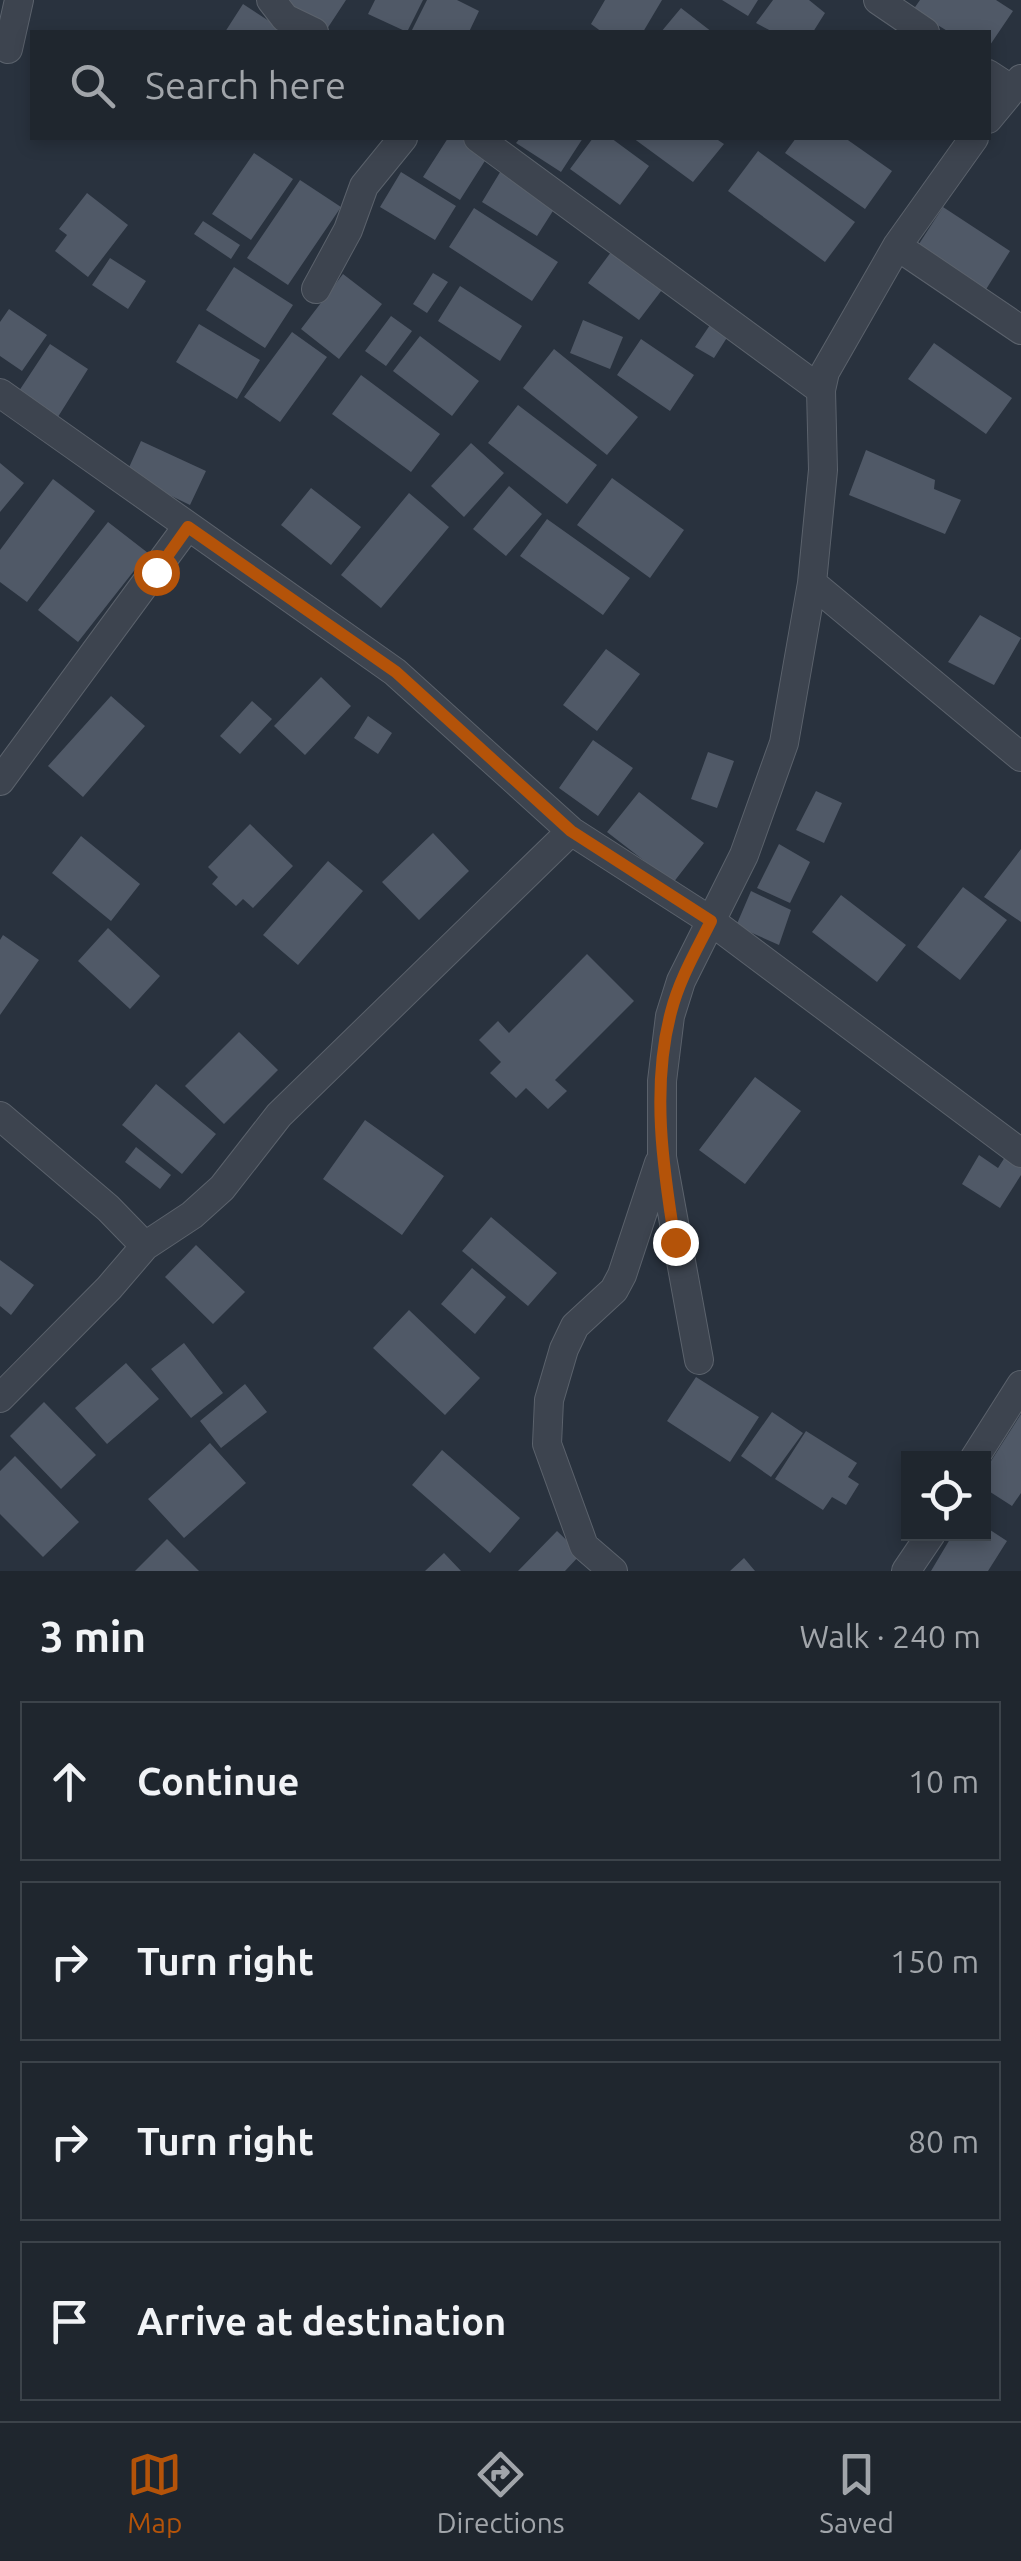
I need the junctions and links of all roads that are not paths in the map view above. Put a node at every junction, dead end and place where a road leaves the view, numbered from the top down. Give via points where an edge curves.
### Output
1 (19, 0) edge
2 (271, 0) edge
3 (878, 0) edge
4 (310, 30) edge
5 (922, 30) edge
6 (8, 49) dead end
7 (1007, 81) edge
8 (991, 113) edge
9 (401, 140) edge
10 (481, 140) edge
11 (973, 140) edge
12 (896, 246) junction
13 (316, 289) dead end
14 (1021, 330) edge
15 (821, 390) junction
16 (0, 393) edge
17 (188, 527) junction
18 (812, 584) junction
19 (1021, 757) edge
20 (0, 782) edge
21 (571, 831) junction
22 (711, 921) junction
23 (0, 1116) edge
24 (1021, 1152) edge
25 (662, 1157) junction
26 (145, 1246) junction
27 (699, 1360) dead end
28 (1021, 1385) edge
29 (0, 1398) edge
30 (979, 1451) edge
31 (925, 1541) edge
32 (613, 1571) edge
33 (906, 1571) edge

1 - 6 street
2 - 4 street via 285,18
3 - 5 street
7 - 8 street
9 - 13 street via 364,186
10 - 15 street
11 - 12 street
12 - 14 street
12 - 15 street
15 - 18 street via 823,470
16 - 17 street
17 - 20 street
17 - 21 street via 396,672
18 - 19 street
18 - 22 street via 784,742 744,855
21 - 22 street
21 - 26 street via 279,1115 222,1188
22 - 24 street
22 - 25 street via 670,1016
23 - 26 street
25 - 27 street
25 - 32 street via 622,1275 576,1326 549,1400 548,1444 584,1546
26 - 29 street
28 - 30 street
31 - 33 street

